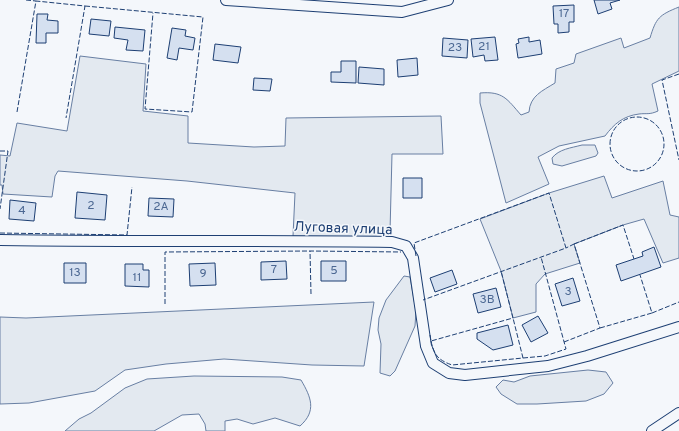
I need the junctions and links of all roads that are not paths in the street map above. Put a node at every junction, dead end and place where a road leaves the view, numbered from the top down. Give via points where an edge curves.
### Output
1 (226, 0) edge
2 (448, 0) edge
3 (0, 240) edge
4 (679, 327) edge
5 (679, 413) edge
6 (652, 431) edge

1 - 2 street via 402,12
3 - 4 street, Луговая улица via 301,240 392,242 406,246 413,258 426,346 434,363 449,373 465,375 548,366
5 - 6 street

